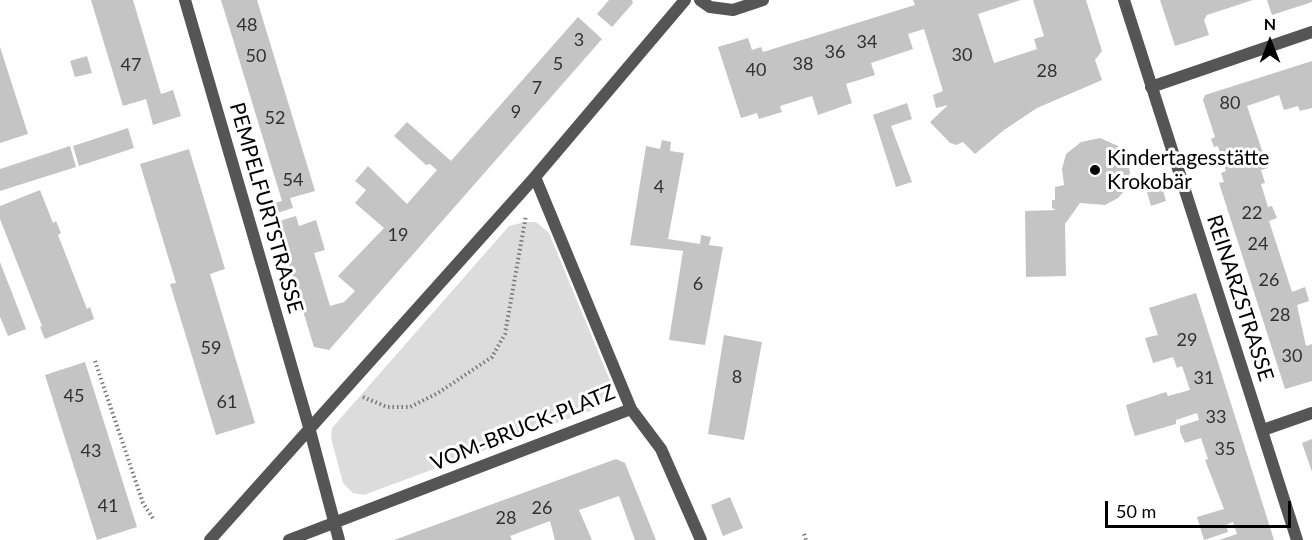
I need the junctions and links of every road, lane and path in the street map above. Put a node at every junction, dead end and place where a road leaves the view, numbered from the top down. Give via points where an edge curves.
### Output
1 (185, 0) edge
2 (685, 0) edge
3 (700, 0) edge
4 (763, 0) edge
5 (1124, 0) edge
6 (1312, 32) edge
7 (1151, 87) junction
8 (535, 177) junction
9 (527, 210) dead end
10 (94, 361) dead end
11 (348, 384) junction
12 (631, 409) junction
13 (1312, 413) edge
14 (309, 427) junction
15 (1263, 430) junction
16 (154, 520) dead end
17 (334, 523) junction
18 (804, 534) dead end
19 (210, 540) edge
20 (289, 540) edge
21 (339, 540) edge
22 (701, 540) edge
23 (806, 540) edge
24 (1297, 540) edge

1 - 14 street, PEMPELFURTSTRASSE
2 - 8 street
3 - 4 street via 710,7 733,10
5 - 7 street, REINARZSTRASSE
6 - 7 street
7 - 15 street, REINARZSTRASSE
8 - 11 street
8 - 12 street, VOM-BRUCK-PLATZ
9 - 11 path via 505,334 492,357 410,407 387,407 360,396
10 - 16 path via 142,503
11 - 14 street
12 - 17 street, VOM-BRUCK-PLATZ
12 - 22 street via 661,449
13 - 15 street
14 - 17 street
14 - 19 street
15 - 24 street, REINARZSTRASSE
17 - 20 street, VOM-BRUCK-PLATZ
17 - 21 street
18 - 23 path

